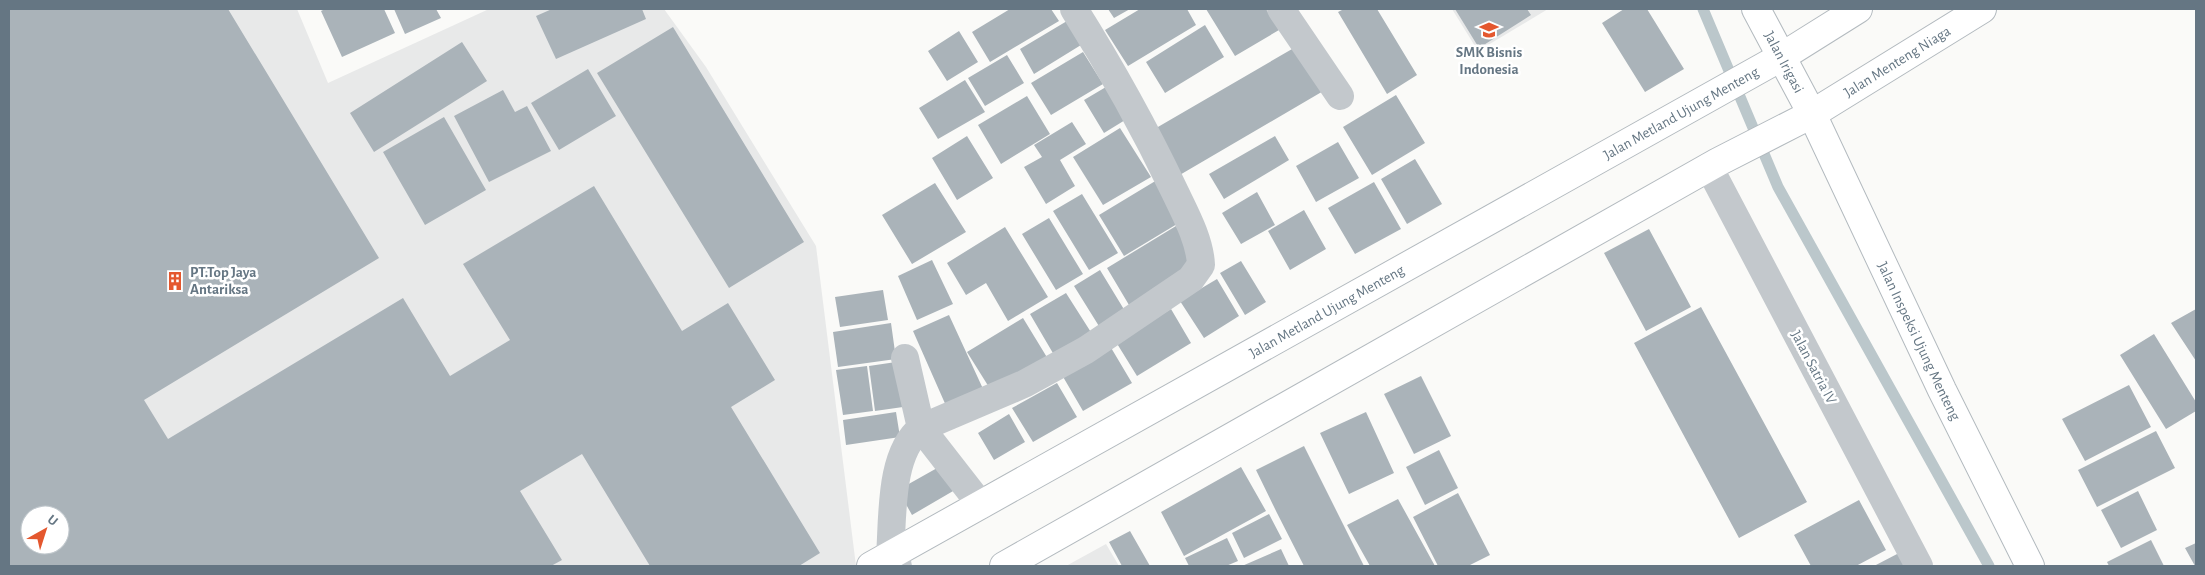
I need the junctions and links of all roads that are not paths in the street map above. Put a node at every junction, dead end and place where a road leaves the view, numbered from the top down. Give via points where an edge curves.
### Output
1 (1074, 9) edge
2 (1281, 9) edge
3 (1756, 9) edge
4 (1858, 9) edge
5 (1982, 9) edge
6 (1779, 58) junction
7 (1340, 96) dead end
8 (1808, 116) junction
9 (1714, 165) junction
10 (905, 358) dead end
11 (920, 428) junction
12 (981, 504) junction
13 (886, 563) edge
14 (1004, 566) edge
15 (1919, 566) edge
16 (2030, 566) edge

1 - 11 street via 1145,129 1200,251 1201,265 1191,279 1086,350 1024,384
2 - 7 street
3 - 6 street, Jalan Irigasi
4 - 6 street
5 - 8 street, Jalan Menteng Niaga
6 - 8 street, Jalan Irigasi
6 - 12 street, Jalan Metland Ujung Menteng
8 - 9 street
8 - 16 street, Jalan Inspeksi Ujung Menteng
9 - 14 street
9 - 15 street, Jalan Satria IV
10 - 11 street
11 - 12 street
11 - 13 street via 910,436 898,470
12 - 13 street, Jalan Metland Ujung Menteng

